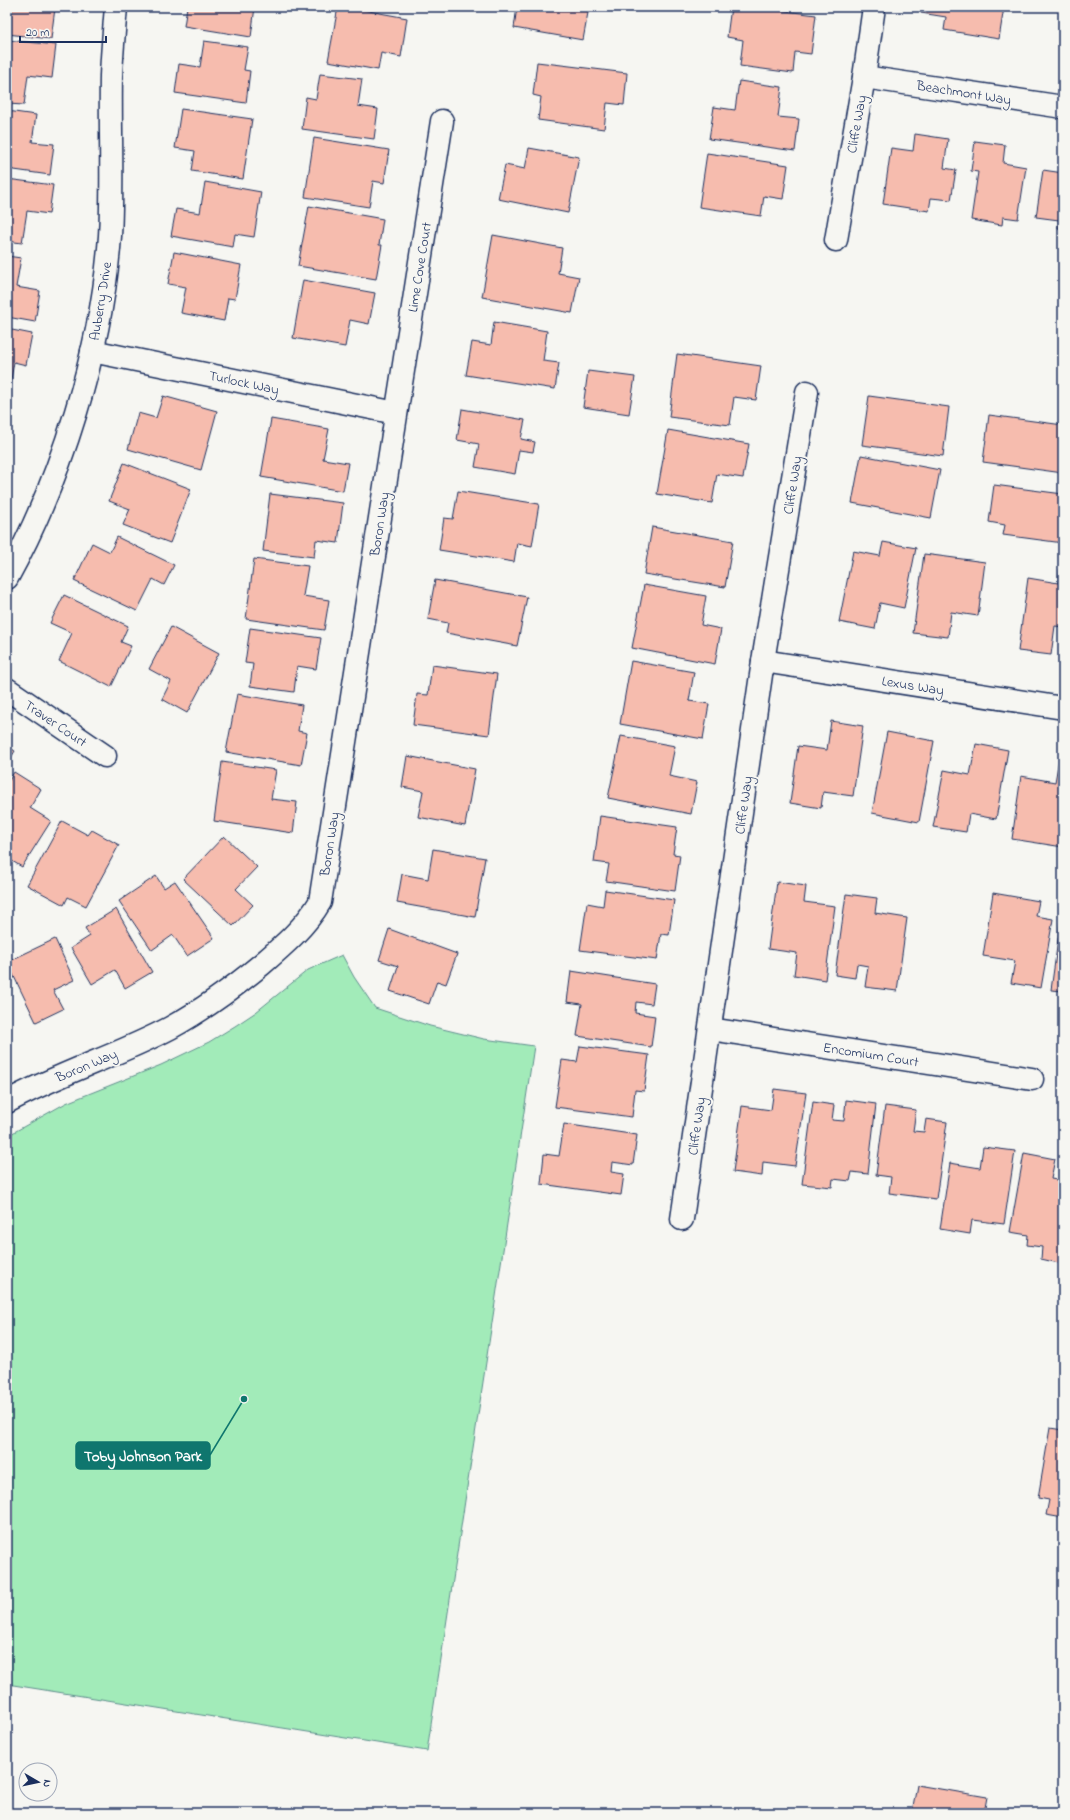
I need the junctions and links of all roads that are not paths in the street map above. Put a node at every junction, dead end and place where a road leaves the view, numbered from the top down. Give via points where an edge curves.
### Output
1 (116, 7) edge
2 (874, 7) edge
3 (864, 77) junction
4 (1063, 107) edge
5 (442, 120) dead end
6 (836, 240) dead end
7 (92, 351) junction
8 (806, 392) dead end
9 (396, 413) junction
10 (7, 578) edge
11 (763, 662) junction
12 (7, 689) edge
13 (1063, 708) edge
14 (105, 756) dead end
15 (710, 1029) junction
16 (1032, 1079) dead end
17 (7, 1102) edge
18 (682, 1219) dead end

1 - 7 street, Auberry Drive via 111,77 110,237
2 - 3 street, Cliffe Way
3 - 4 street, Beachmont Way
3 - 6 street, Cliffe Way
5 - 9 street, Lime Cove Court
7 - 9 street, Turlock Way
7 - 10 street, Auberry Drive via 74,420 34,525
8 - 11 street, Cliffe Way
9 - 17 street, Boron Way via 320,902 280,948 228,992 171,1028 36,1086
11 - 13 street, Lexus Way
11 - 15 street, Cliffe Way
12 - 14 street, Traver Court
15 - 16 street, Encomium Court
15 - 18 street, Cliffe Way

